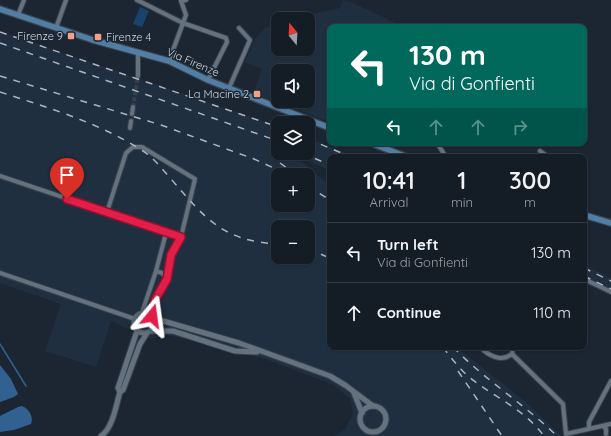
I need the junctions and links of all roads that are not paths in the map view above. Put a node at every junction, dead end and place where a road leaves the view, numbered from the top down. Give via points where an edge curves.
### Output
1 (24, 0) edge
2 (66, 0) edge
3 (137, 0) edge
4 (186, 0) edge
5 (180, 1) edge
6 (0, 8) edge
7 (18, 15) junction
8 (183, 23) junction
9 (56, 28) junction
10 (239, 28) dead end
11 (138, 53) junction
12 (169, 61) junction
13 (138, 76) tunnel mouth
14 (208, 80) junction
15 (229, 88) junction
16 (133, 107) tunnel mouth
17 (132, 114) dead end
18 (131, 121) dead end
19 (327, 127) edge
20 (130, 128) dead end
21 (379, 146) edge
22 (540, 151) dead end
23 (399, 154) edge
24 (544, 154) edge
25 (0, 176) edge
26 (107, 212) junction
27 (587, 216) edge
28 (611, 223) edge
29 (166, 233) junction
30 (181, 237) junction
31 (156, 271) junction
32 (0, 273) edge
33 (167, 279) junction
34 (587, 280) edge
35 (611, 292) edge
36 (142, 313) junction
37 (153, 317) junction
38 (135, 319) junction
39 (137, 331) junction
40 (150, 332) junction
41 (484, 350) edge
42 (513, 350) edge
43 (262, 353) junction
44 (512, 354) junction
45 (611, 381) edge
46 (120, 392) junction
47 (353, 392) junction
48 (373, 406) junction
49 (362, 413) junction
50 (611, 424) edge
51 (602, 426) junction
52 (589, 428) junction
53 (611, 430) edge
54 (606, 435) edge
55 (103, 436) edge

1 - 7 street
2 - 9 street
3 - 8 street
4 - 5 street
5 - 8 street via 186,15
6 - 7 main road, Via Firenze
7 - 9 main road, Via Firenze
8 - 12 street
8 - 14 street via 227,39
9 - 11 main road, Via Firenze
10 - 15 street via 250,40
11 - 12 main road, Via Firenze
11 - 13 street
12 - 14 main road, Via Firenze
14 - 15 main road, Via Firenze
15 - 19 main road, Via Firenze
16 - 17 street
18 - 20 street
21 - 23 main road
22 - 24 street
25 - 26 street
26 - 29 street
26 - 30 street via 126,153 136,146 145,148 195,179
27 - 28 main road
29 - 30 street
29 - 31 street
30 - 33 street via 171,255
31 - 33 street
31 - 36 street
32 - 38 street
33 - 37 street via 155,300
34 - 35 street
36 - 37 street
36 - 38 street
37 - 40 street via 155,325
37 - 43 street via 239,343
38 - 39 street
39 - 40 street via 142,334
39 - 46 street via 118,388
40 - 43 street via 173,331 235,351
40 - 46 street via 140,344
41 - 44 street via 491,356 503,358
42 - 44 street
43 - 47 street via 330,376
44 - 52 street via 563,404 565,433
45 - 52 street via 589,422
46 - 55 street
47 - 48 street
47 - 49 street
48 - 49 street via 366,408
48 - 49 street via 382,409 385,415 384,424 379,430 365,429 360,420
50 - 51 street
51 - 52 street
51 - 54 street via 606,429
53 - 54 street

